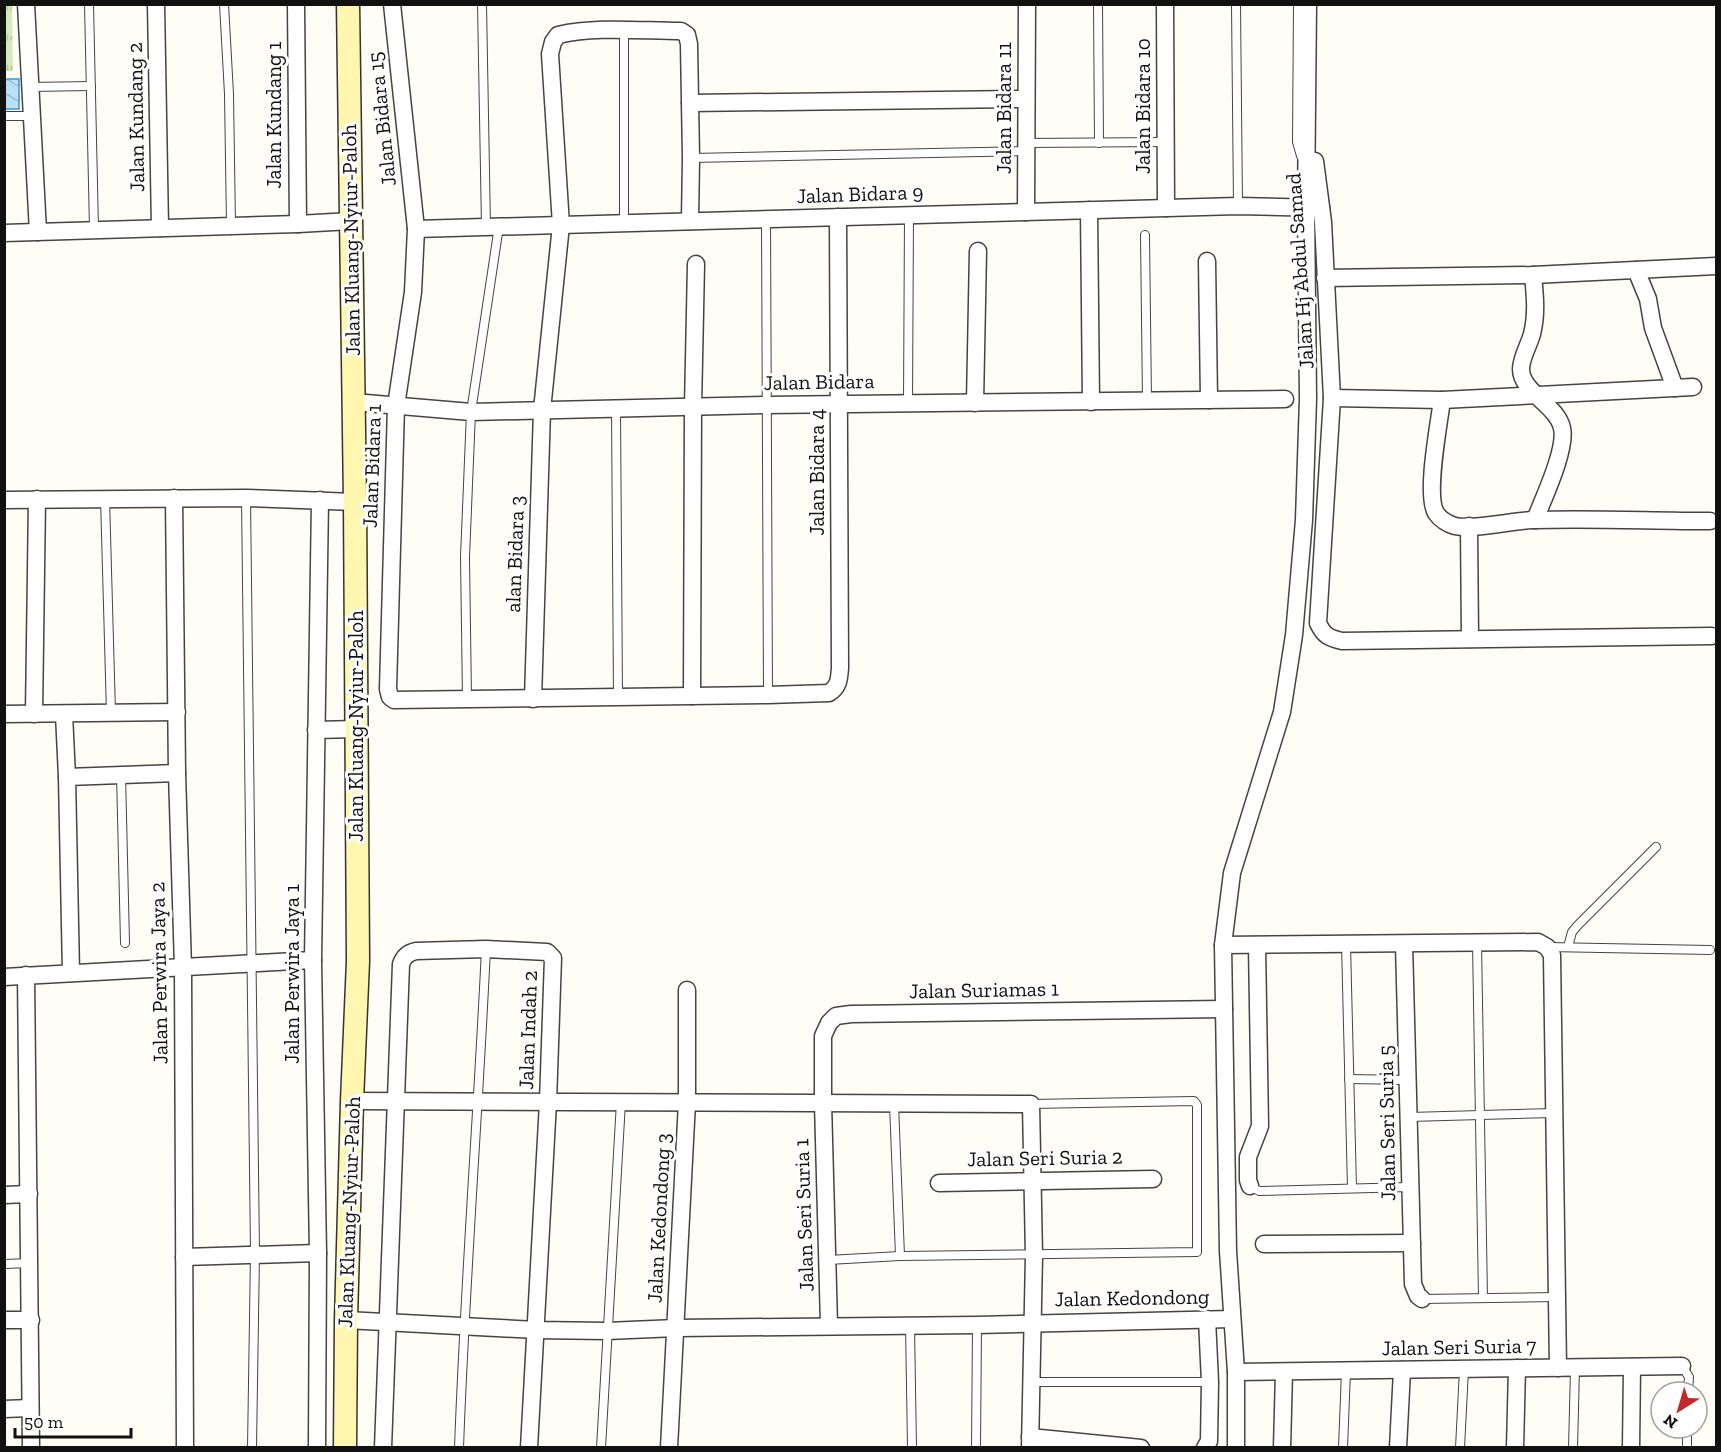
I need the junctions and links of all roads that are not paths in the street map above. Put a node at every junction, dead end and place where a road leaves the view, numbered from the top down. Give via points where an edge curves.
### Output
1 (26, 4) edge
2 (89, 4) edge
3 (156, 4) edge
4 (224, 4) edge
5 (296, 4) edge
6 (348, 4) edge
7 (392, 4) edge
8 (482, 4) edge
9 (1027, 4) edge
10 (1098, 4) edge
11 (1165, 4) edge
12 (1236, 4) edge
13 (1298, 4) edge
14 (1308, 4) edge
15 (624, 30) junction
16 (91, 86) junction
17 (30, 87) junction
18 (1026, 99) junction
19 (690, 103) junction
20 (4, 116) edge
21 (32, 116) junction
22 (1166, 142) junction
23 (1302, 142) junction
24 (1099, 143) junction
25 (1026, 147) junction
26 (691, 158) junction
27 (1238, 206) junction
28 (1166, 208) junction
29 (1313, 208) junction
30 (1089, 210) junction
31 (1026, 212) junction
32 (909, 215) junction
33 (838, 217) junction
34 (766, 219) junction
35 (351, 221) junction
36 (690, 221) junction
37 (624, 223) junction
38 (298, 224) junction
39 (561, 225) junction
40 (231, 226) junction
41 (492, 227) junction
42 (160, 228) junction
43 (94, 229) junction
44 (416, 229) junction
45 (38, 232) junction
46 (4, 233) edge
47 (1145, 235) dead end
48 (978, 251) dead end
49 (1207, 261) dead end
50 (696, 264) dead end
51 (1716, 266) edge
52 (1636, 270) junction
53 (1533, 275) junction
54 (1325, 278) junction
55 (1693, 387) dead end
56 (1675, 388) junction
57 (1537, 395) junction
58 (1332, 398) junction
59 (1285, 399) dead end
60 (1209, 400) junction
61 (1442, 400) junction
62 (1147, 401) junction
63 (354, 402) junction
64 (1091, 402) junction
65 (975, 403) junction
66 (840, 404) junction
67 (908, 404) junction
68 (767, 405) junction
69 (396, 406) junction
70 (693, 407) junction
71 (616, 409) junction
72 (542, 410) junction
73 (471, 412) junction
74 (105, 498) junction
75 (174, 498) junction
76 (246, 498) junction
77 (4, 500) edge
78 (37, 500) junction
79 (320, 500) junction
80 (355, 502) junction
81 (1535, 520) junction
82 (1710, 521) dead end
83 (1469, 526) junction
84 (1712, 636) dead end
85 (1470, 639) junction
86 (768, 695) junction
87 (692, 696) junction
88 (618, 698) junction
89 (467, 699) junction
90 (534, 699) junction
91 (177, 712) junction
92 (111, 713) junction
93 (4, 714) edge
94 (34, 714) junction
95 (64, 714) junction
96 (356, 729) junction
97 (316, 730) junction
98 (177, 773) junction
99 (121, 774) junction
100 (67, 777) junction
101 (1656, 847) dead end
102 (124, 943) dead end
103 (1477, 943) junction
104 (1346, 944) junction
105 (1404, 944) junction
106 (1223, 945) junction
107 (1257, 945) junction
108 (1547, 946) junction
109 (1568, 947) junction
110 (486, 949) junction
111 (1710, 950) dead end
112 (313, 960) junction
113 (251, 963) junction
114 (183, 967) junction
115 (71, 973) junction
116 (26, 975) junction
117 (4, 976) edge
118 (687, 990) dead end
119 (1224, 1009) junction
120 (1349, 1079) junction
121 (1409, 1080) junction
122 (352, 1101) junction
123 (396, 1101) junction
124 (479, 1102) junction
125 (548, 1102) junction
126 (621, 1102) junction
127 (687, 1102) junction
128 (823, 1103) junction
129 (894, 1104) junction
130 (1030, 1104) junction
131 (1554, 1113) junction
132 (1480, 1115) junction
133 (1409, 1117) junction
134 (1153, 1179) dead end
135 (1033, 1182) junction
136 (939, 1183) dead end
137 (1250, 1186) joint
138 (1410, 1187) junction
139 (1352, 1188) junction
140 (4, 1194) edge
141 (29, 1194) junction
142 (1412, 1243) junction
143 (1264, 1244) dead end
144 (255, 1253) junction
145 (318, 1253) junction
146 (900, 1256) junction
147 (1034, 1256) junction
148 (184, 1257) junction
149 (828, 1260) junction
150 (30, 1263) junction
151 (4, 1264) edge
152 (1557, 1297) junction
153 (1483, 1298) junction
154 (1422, 1299) joint
155 (1207, 1319) junction
156 (1232, 1319) junction
157 (4, 1320) edge
158 (30, 1320) junction
159 (346, 1320) junction
160 (388, 1322) junction
161 (1032, 1323) junction
162 (910, 1325) junction
163 (977, 1325) junction
164 (464, 1326) junction
165 (829, 1326) junction
166 (676, 1328) junction
167 (536, 1330) junction
168 (608, 1331) junction
169 (1682, 1366) joint
170 (1632, 1367) junction
171 (1517, 1368) junction
172 (1558, 1368) junction
173 (1575, 1368) junction
174 (1464, 1369) junction
175 (1402, 1370) junction
176 (1346, 1371) junction
177 (1236, 1372) junction
178 (1284, 1372) junction
179 (1689, 1380) edge
180 (1031, 1382) junction
181 (1210, 1382) junction
182 (30, 1408) junction
183 (4, 1409) edge
184 (345, 1419) junction
185 (1030, 1442) edge
186 (31, 1448) edge
187 (185, 1448) edge
188 (252, 1448) edge
189 (317, 1448) edge
190 (345, 1448) edge
191 (353, 1448) edge
192 (383, 1448) edge
193 (459, 1448) edge
194 (529, 1448) edge
195 (601, 1448) edge
196 (669, 1448) edge
197 (912, 1448) edge
198 (976, 1448) edge
199 (1141, 1448) edge
200 (1205, 1448) edge
201 (1236, 1448) edge
202 (1282, 1448) edge
203 (1343, 1448) edge
204 (1398, 1448) edge
205 (1460, 1448) edge
206 (1515, 1448) edge
207 (1573, 1448) edge
208 (1631, 1448) edge

1 - 17 street
2 - 16 lane
3 - 42 street, Jalan Kundang 2
4 - 40 lane
5 - 38 street, Jalan Kundang 1
6 - 35 street, Jalan Kluang-Nyiur-Paloh
7 - 44 street, Jalan Bidara 15
8 - 41 lane
9 - 18 street, Jalan Bidara 11
10 - 24 lane
11 - 22 street, Jalan Bidara 10
12 - 27 lane
13 - 23 lane
14 - 23 street
15 - 19 street via 681,31 687,35
15 - 37 lane
15 - 39 street, alan Bidara 3 via 574,31 558,35 553,42 550,54
16 - 17 lane
16 - 43 lane
17 - 21 street
18 - 19 street
18 - 25 street, Jalan Bidara 11
19 - 26 street
20 - 21 lane
21 - 45 street
22 - 24 lane
22 - 28 street, Jalan Bidara 10
23 - 29 street
23 - 29 street, Jalan Hj Abdul Samad via 1314,160
24 - 25 lane
25 - 26 lane
25 - 31 street, Jalan Bidara 11
26 - 36 street
27 - 28 street, Jalan Bidara 9
27 - 29 street, Jalan Bidara 9
28 - 30 street, Jalan Bidara 9
29 - 54 street, Jalan Hj Abdul Samad
29 - 106 street via 1305,520 1294,635 1282,712 1232,873
30 - 31 street, Jalan Bidara 9
30 - 64 street
31 - 32 street, Jalan Bidara 9
32 - 33 street, Jalan Bidara 9
32 - 67 lane
33 - 34 street, Jalan Bidara 9
33 - 66 street, Jalan Bidara 4
34 - 36 street, Jalan Bidara 9
34 - 68 lane
35 - 38 street
35 - 63 street, Jalan Kluang-Nyiur-Paloh
36 - 37 street, Jalan Bidara 9
37 - 39 street, Jalan Bidara 9
38 - 40 street
39 - 41 street, Jalan Bidara 9
39 - 72 street, alan Bidara 3
40 - 42 street
41 - 44 street, Jalan Bidara 9
41 - 73 lane
42 - 43 street
43 - 45 street
44 - 69 street, Jalan Bidara 1 via 413,292
45 - 46 street
47 - 62 lane
48 - 65 street
49 - 60 street
50 - 70 street
51 - 52 street
52 - 53 street
52 - 56 street
53 - 54 street
53 - 57 street via 1534,322 1521,368 1526,384
54 - 58 street, Jalan Hj Abdul Samad
55 - 56 street
56 - 57 street
57 - 61 street
57 - 81 street via 1554,412 1562,428 1562,441
58 - 61 street
58 - 85 street, Jalan Hj Abdul Samad via 1318,623 1323,633 1342,641
59 - 60 street, Jalan Bidara
60 - 62 street, Jalan Bidara
61 - 83 street via 1432,480 1433,506 1446,522
62 - 64 street, Jalan Bidara
63 - 69 street, Jalan Bidara
63 - 80 street, Jalan Kluang-Nyiur-Paloh
64 - 65 street, Jalan Bidara
65 - 67 street, Jalan Bidara
66 - 67 street, Jalan Bidara
66 - 68 street, Jalan Bidara
66 - 86 street, Jalan Bidara 4 via 839,682 829,693
68 - 70 street, Jalan Bidara
68 - 86 lane
69 - 73 street, Jalan Bidara
69 - 89 street, Jalan Bidara 1 via 388,689 390,697 399,700
70 - 71 street, Jalan Bidara
70 - 87 street
71 - 72 street, Jalan Bidara
71 - 88 lane
72 - 73 street, Jalan Bidara
72 - 90 street, alan Bidara 3
73 - 89 lane via 465,557
74 - 75 street
74 - 78 street
74 - 92 lane
75 - 76 street
75 - 91 street, Jalan Perwira Jaya 2
76 - 79 street
76 - 113 lane
77 - 78 street
78 - 94 street
79 - 80 street
79 - 97 street, Jalan Perwira Jaya 1
80 - 96 street, Jalan Kluang-Nyiur-Paloh
81 - 82 street
81 - 83 street
83 - 85 street
84 - 85 street, Jalan Hj Abdul Samad
86 - 87 street
87 - 88 street
88 - 90 street
89 - 90 street
91 - 92 street
91 - 98 street, Jalan Perwira Jaya 2
92 - 95 street
93 - 94 street
94 - 95 street
95 - 100 street
96 - 97 street
96 - 122 street, Jalan Kluang-Nyiur-Paloh via 358,961
97 - 112 street, Jalan Perwira Jaya 1
98 - 99 street
98 - 114 street, Jalan Perwira Jaya 2
99 - 100 street
99 - 102 lane
100 - 115 street
101 - 109 lane via 1578,925
103 - 105 street
103 - 108 street via 1538,942
103 - 132 lane
104 - 105 street
104 - 107 street
104 - 120 lane
105 - 121 street, Jalan Seri Suria 5
106 - 107 street
106 - 119 street
107 - 137 street via 1260,1126 1248,1157
108 - 109 lane
108 - 131 street via 1552,955
109 - 111 lane
110 - 123 street via 416,951 404,957
110 - 124 lane
110 - 125 street, Jalan Indah 2 via 551,955
112 - 113 street
112 - 145 street, Jalan Perwira Jaya 1
113 - 114 street
113 - 144 lane
114 - 115 street
114 - 148 street, Jalan Perwira Jaya 2
115 - 116 street
116 - 117 street
116 - 141 street
118 - 127 street, Jalan Kedondong 3
119 - 128 street, Jalan Suriamas 1 via 836,1016 823,1036
119 - 156 street
120 - 121 lane
120 - 139 lane
121 - 133 street, Jalan Seri Suria 5
122 - 123 street
122 - 159 street, Jalan Kluang-Nyiur-Paloh
123 - 124 street
123 - 160 street
124 - 125 street
124 - 164 lane
125 - 126 street
125 - 167 street
126 - 127 street
126 - 168 lane
127 - 128 street
127 - 166 street, Jalan Kedondong 3
128 - 129 street
128 - 149 street, Jalan Seri Suria 1
129 - 130 street
129 - 146 lane
130 - 135 street
130 - 147 lane via 1190,1100 1197,1105 1197,1251
131 - 132 lane
131 - 152 street
132 - 133 lane
132 - 153 lane
133 - 138 street, Jalan Seri Suria 5
134 - 135 street, Jalan Seri Suria 2
135 - 136 street, Jalan Seri Suria 2
135 - 147 street
137 - 139 lane via 1259,1191
138 - 139 lane
138 - 142 street, Jalan Seri Suria 5
140 - 141 street
141 - 150 street
142 - 143 street
142 - 154 street, Jalan Seri Suria 5 via 1413,1284
144 - 145 street
144 - 148 street
144 - 188 lane
145 - 189 street, Jalan Perwira Jaya 1
146 - 147 lane
146 - 149 lane
147 - 161 street
148 - 187 street, Jalan Perwira Jaya 2
149 - 165 street, Jalan Seri Suria 1
150 - 151 lane
150 - 158 street
152 - 153 lane
152 - 172 street
153 - 154 lane
155 - 156 street, Jalan Kedondong
155 - 161 street, Jalan Kedondong
155 - 181 street
156 - 177 street
157 - 158 street
158 - 182 street
159 - 160 street, Jalan Kedondong
159 - 184 street, Jalan Kluang-Nyiur-Paloh
160 - 164 street, Jalan Kedondong
160 - 192 street
161 - 163 street, Jalan Kedondong
161 - 180 street
162 - 163 street, Jalan Kedondong
162 - 165 street, Jalan Kedondong
162 - 197 lane
163 - 198 lane
164 - 167 street, Jalan Kedondong
164 - 193 lane
165 - 166 street, Jalan Kedondong
166 - 168 street, Jalan Kedondong
166 - 196 street, Jalan Kedondong 3
167 - 168 street, Jalan Kedondong
167 - 194 street
168 - 195 lane
169 - 170 street, Jalan Seri Suria 7
169 - 179 lane
170 - 173 street, Jalan Seri Suria 7
170 - 208 street
171 - 172 street, Jalan Seri Suria 7
171 - 174 street, Jalan Seri Suria 7
171 - 206 street
172 - 173 street, Jalan Seri Suria 7
173 - 207 lane
174 - 175 street, Jalan Seri Suria 7
174 - 205 lane
175 - 176 street, Jalan Seri Suria 7
175 - 204 street
176 - 178 street, Jalan Seri Suria 7
176 - 203 lane
177 - 178 street, Jalan Seri Suria 7
177 - 201 street
178 - 202 street
180 - 181 lane
180 - 185 street
181 - 200 street via 1209,1441
182 - 183 street
182 - 186 street
184 - 190 street, Jalan Kluang-Nyiur-Paloh
184 - 191 street
185 - 199 street

